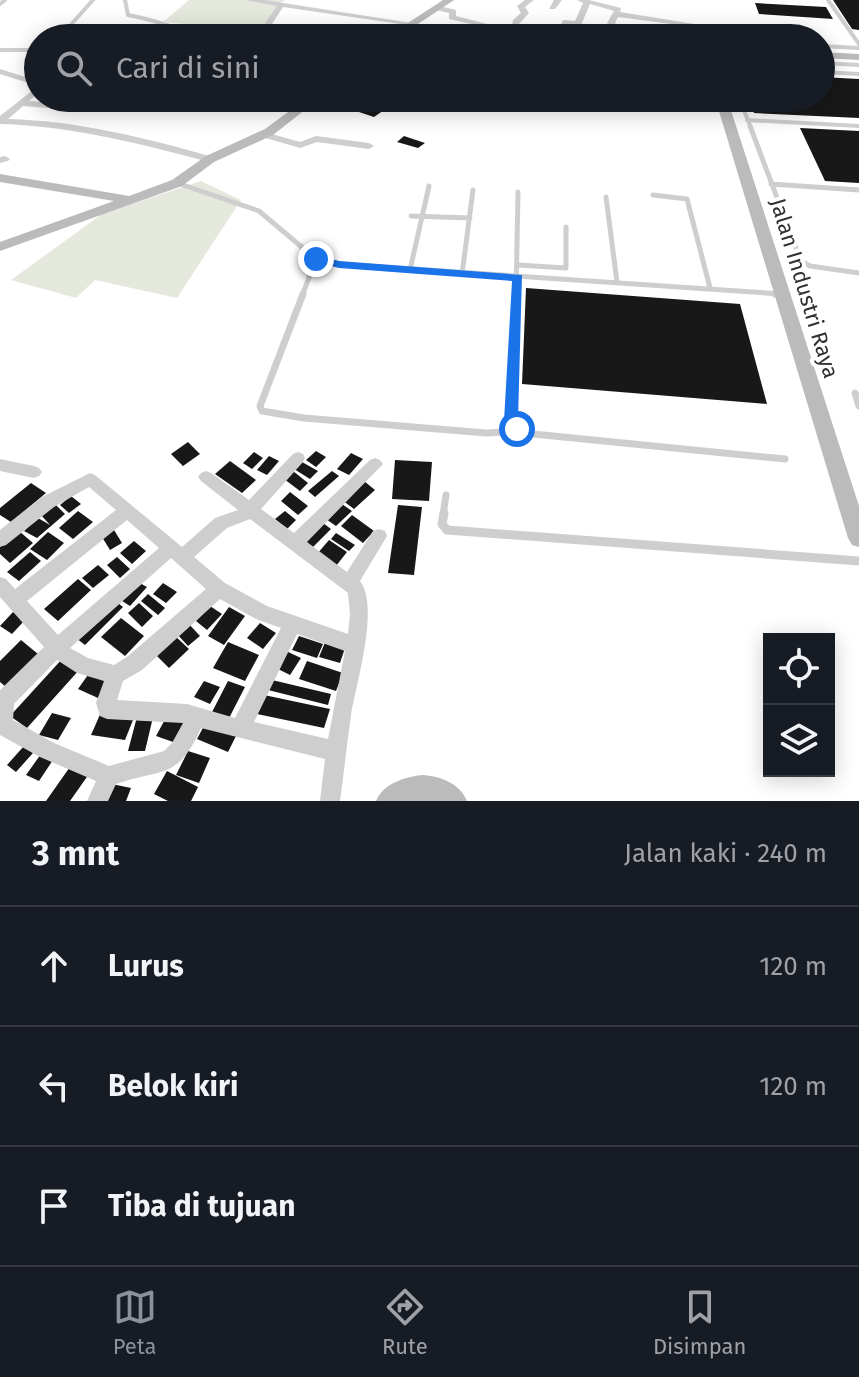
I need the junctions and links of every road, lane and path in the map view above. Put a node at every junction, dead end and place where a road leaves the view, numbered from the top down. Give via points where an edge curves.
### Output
1 (5, 0) edge
2 (93, 0) edge
3 (125, 0) edge
4 (249, 0) edge
5 (449, 0) edge
6 (530, 0) edge
7 (828, 0) edge
8 (270, 1) edge
9 (584, 1) edge
10 (0, 4) edge
11 (281, 5) junction
12 (435, 7) junction
13 (616, 14) junction
14 (72, 24) edge
15 (163, 24) edge
16 (268, 24) edge
17 (414, 24) joint
18 (475, 24) edge
19 (515, 24) edge
20 (565, 24) edge
21 (612, 24) edge
22 (688, 24) edge
23 (849, 31) junction
24 (859, 31) edge
25 (835, 46) edge
26 (859, 46) edge
27 (0, 50) edge
28 (24, 50) edge
29 (835, 56) edge
30 (859, 57) edge
31 (835, 64) edge
32 (859, 65) edge
33 (0, 71) edge
34 (11, 72) junction
35 (835, 73) edge
36 (859, 74) edge
37 (0, 79) edge
38 (24, 79) edge
39 (22, 103) edge
40 (295, 112) edge
41 (726, 112) edge
42 (744, 112) edge
43 (747, 120) junction
44 (0, 121) edge
45 (859, 126) edge
46 (265, 135) junction
47 (369, 146) dead end
48 (210, 159) junction
49 (0, 178) edge
50 (177, 183) junction
51 (771, 184) junction
52 (429, 186) dead end
53 (473, 190) dead end
54 (859, 190) edge
55 (518, 192) dead end
56 (653, 195) dead end
57 (606, 197) dead end
58 (129, 200) junction
59 (411, 216) dead end
60 (423, 217) junction
61 (470, 218) junction
62 (566, 227) dead end
63 (0, 247) edge
64 (316, 259) junction
65 (518, 265) junction
66 (566, 268) junction
67 (410, 270) junction
68 (859, 273) edge
69 (462, 274) junction
70 (518, 277) junction
71 (565, 279) junction
72 (617, 282) junction
73 (710, 288) junction
74 (784, 294) junction
75 (855, 393) dead end
76 (859, 406) edge
77 (513, 425) junction
78 (298, 458) dead end
79 (785, 459) dead end
80 (375, 464) dead end
81 (0, 465) edge
82 (34, 472) dead end
83 (206, 477) dead end
84 (446, 495) dead end
85 (852, 496) edge
86 (128, 510) junction
87 (248, 511) junction
88 (379, 536) dead end
89 (859, 538) edge
90 (0, 540) edge
91 (294, 544) junction
92 (177, 552) junction
93 (859, 561) edge
94 (349, 583) junction
95 (0, 585) edge
96 (219, 589) junction
97 (14, 600) junction
98 (293, 624) junction
99 (354, 645) junction
100 (55, 649) junction
101 (116, 675) junction
102 (1, 701) edge
103 (196, 717) junction
104 (240, 729) junction
105 (335, 751) junction
106 (109, 776) junction
107 (97, 801) edge
108 (330, 801) edge
109 (389, 801) edge
110 (454, 801) edge

1 - 10 lane
2 - 14 lane
3 - 15 lane via 128,15
4 - 8 street
5 - 12 street
6 - 19 street via 521,6 525,13
7 - 23 lane
8 - 11 street
9 - 13 street via 618,10
9 - 20 street via 578,22
11 - 16 street
11 - 17 street
12 - 17 street
12 - 18 street
13 - 21 street
13 - 22 street
23 - 24 lane
23 - 26 lane
25 - 26 lane
27 - 28 lane
29 - 30 street
31 - 32 lane
33 - 34 street
34 - 37 street
34 - 38 street
35 - 36 lane
39 - 44 street
40 - 46 street
41 - 74 street, Jalan Industri Raya
42 - 43 lane
43 - 45 lane
43 - 51 lane
44 - 48 street via 156,143
46 - 47 street via 300,145 318,139
46 - 48 street
48 - 50 street
49 - 58 street
50 - 58 street
50 - 64 lane via 259,211
51 - 54 lane
51 - 68 lane via 801,261
52 - 60 lane
53 - 61 lane
55 - 65 lane
56 - 73 lane via 687,198
57 - 72 lane
58 - 63 street
59 - 60 lane
60 - 61 lane
60 - 67 lane
61 - 69 lane
62 - 66 lane
64 - 67 lane
64 - 77 lane via 262,411 486,433 505,432
65 - 66 lane
65 - 70 lane
66 - 71 lane
67 - 69 lane
69 - 70 lane
70 - 71 lane
70 - 77 lane
71 - 72 lane
72 - 73 lane
73 - 74 lane
74 - 85 street, Jalan Industri Raya
75 - 76 lane
77 - 79 lane via 523,433
78 - 87 street
80 - 91 street
81 - 82 street
83 - 87 street
84 - 93 lane via 442,524 447,530
85 - 89 street, Jalan Industri Raya
86 - 90 street via 87,479
86 - 92 street
86 - 97 street
87 - 91 street
87 - 92 street
88 - 94 street
91 - 94 street
92 - 96 street
92 - 100 street
94 - 99 street via 359,597
95 - 97 street
96 - 98 street
96 - 101 street
97 - 100 street
98 - 99 street
98 - 104 street
99 - 105 street
100 - 101 street via 84,666
100 - 102 street
101 - 103 street via 107,709
102 - 106 street via 2,725
103 - 104 street
103 - 106 street via 175,757
104 - 105 street
105 - 108 street
106 - 107 street
109 - 110 street via 403,790 428,787

